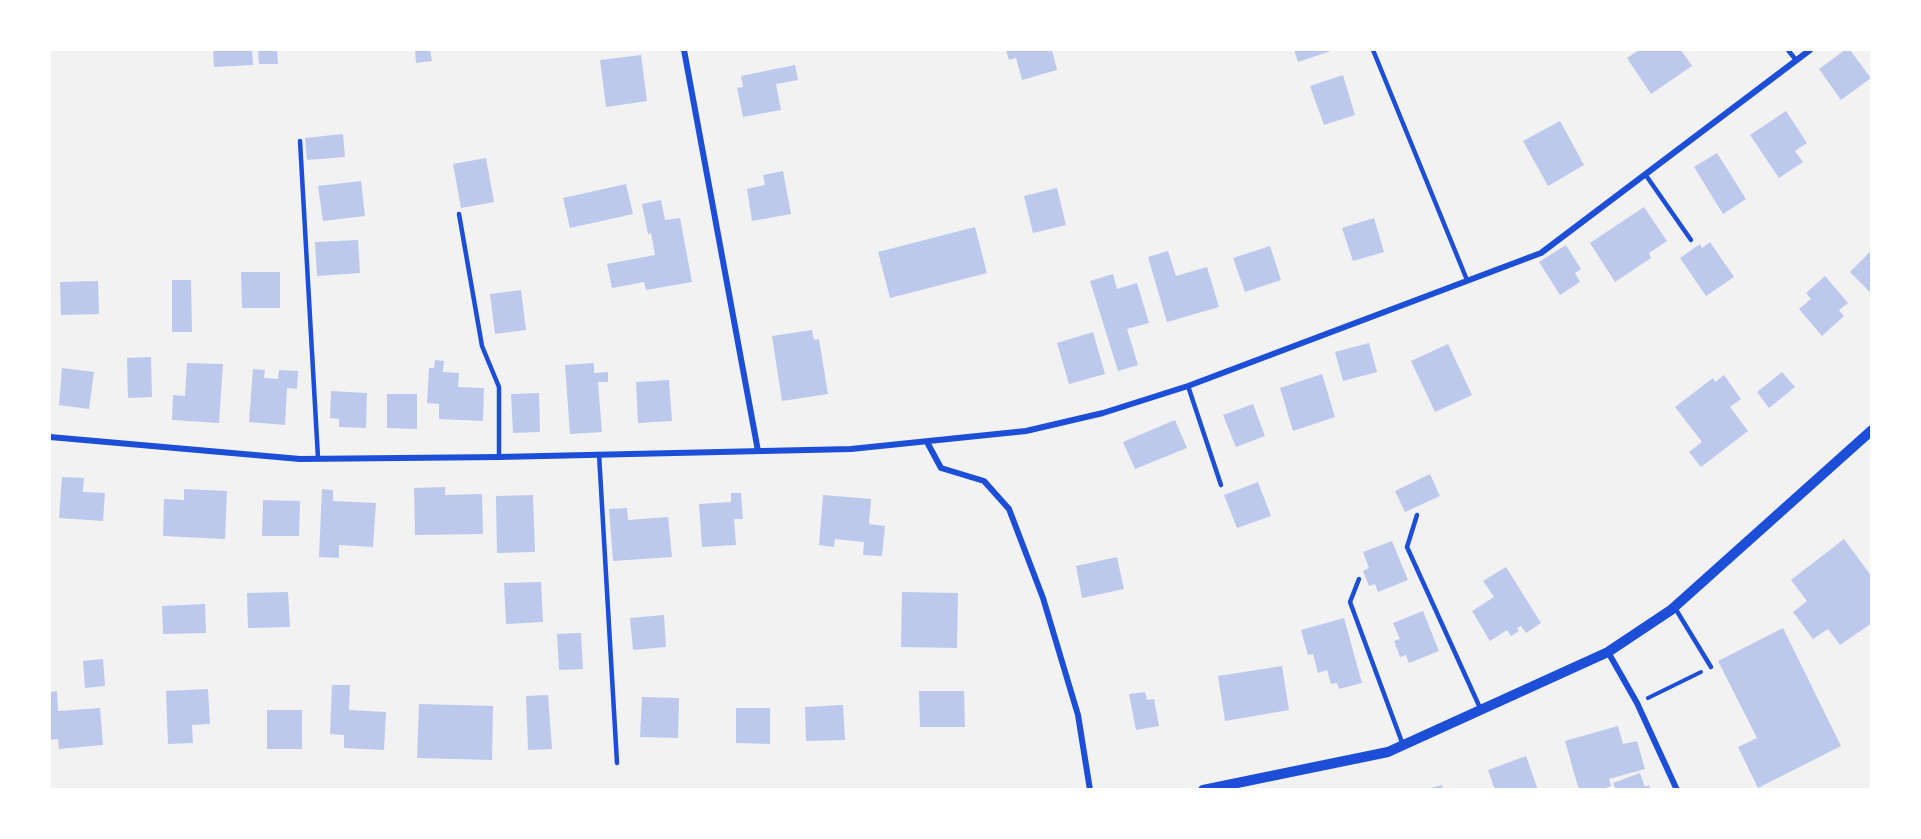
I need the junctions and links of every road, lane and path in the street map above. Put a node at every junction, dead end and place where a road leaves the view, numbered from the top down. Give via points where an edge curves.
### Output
1 (684, 50) edge
2 (1373, 50) edge
3 (1788, 50) edge
4 (1810, 50) edge
5 (1796, 60) junction
6 (300, 141) dead end
7 (1645, 174) junction
8 (459, 214) dead end
9 (1691, 240) dead end
10 (1467, 280) junction
11 (1188, 386) junction
12 (1872, 429) edge
13 (50, 438) edge
14 (927, 442) junction
15 (758, 451) junction
16 (599, 454) junction
17 (499, 457) junction
18 (318, 458) junction
19 (1221, 485) dead end
20 (1417, 515) dead end
21 (1359, 579) dead end
22 (1675, 607) junction
23 (1608, 652) junction
24 (1711, 667) joint
25 (1637, 703) junction
26 (1481, 710) junction
27 (1403, 745) junction
28 (616, 763) dead end
29 (1090, 789) edge
30 (1203, 789) edge
31 (1677, 789) edge

1 - 15 street
2 - 10 lane
3 - 5 lane
4 - 5 street
5 - 7 street
6 - 18 lane
7 - 9 lane
7 - 10 street via 1541,253
8 - 17 lane via 482,346 498,387
10 - 11 street
11 - 14 street via 1026,431
11 - 19 lane
12 - 22 street
13 - 18 street
14 - 15 street
14 - 29 street via 941,468 984,481 1010,509 1043,598 1078,715
15 - 16 street
16 - 17 street
16 - 28 lane
17 - 18 street
20 - 26 lane via 1407,547
21 - 27 lane via 1350,602
22 - 23 street
22 - 24 lane
23 - 25 street
23 - 26 street
24 - 25 path
25 - 31 street
26 - 27 street
27 - 30 street via 1388,752

